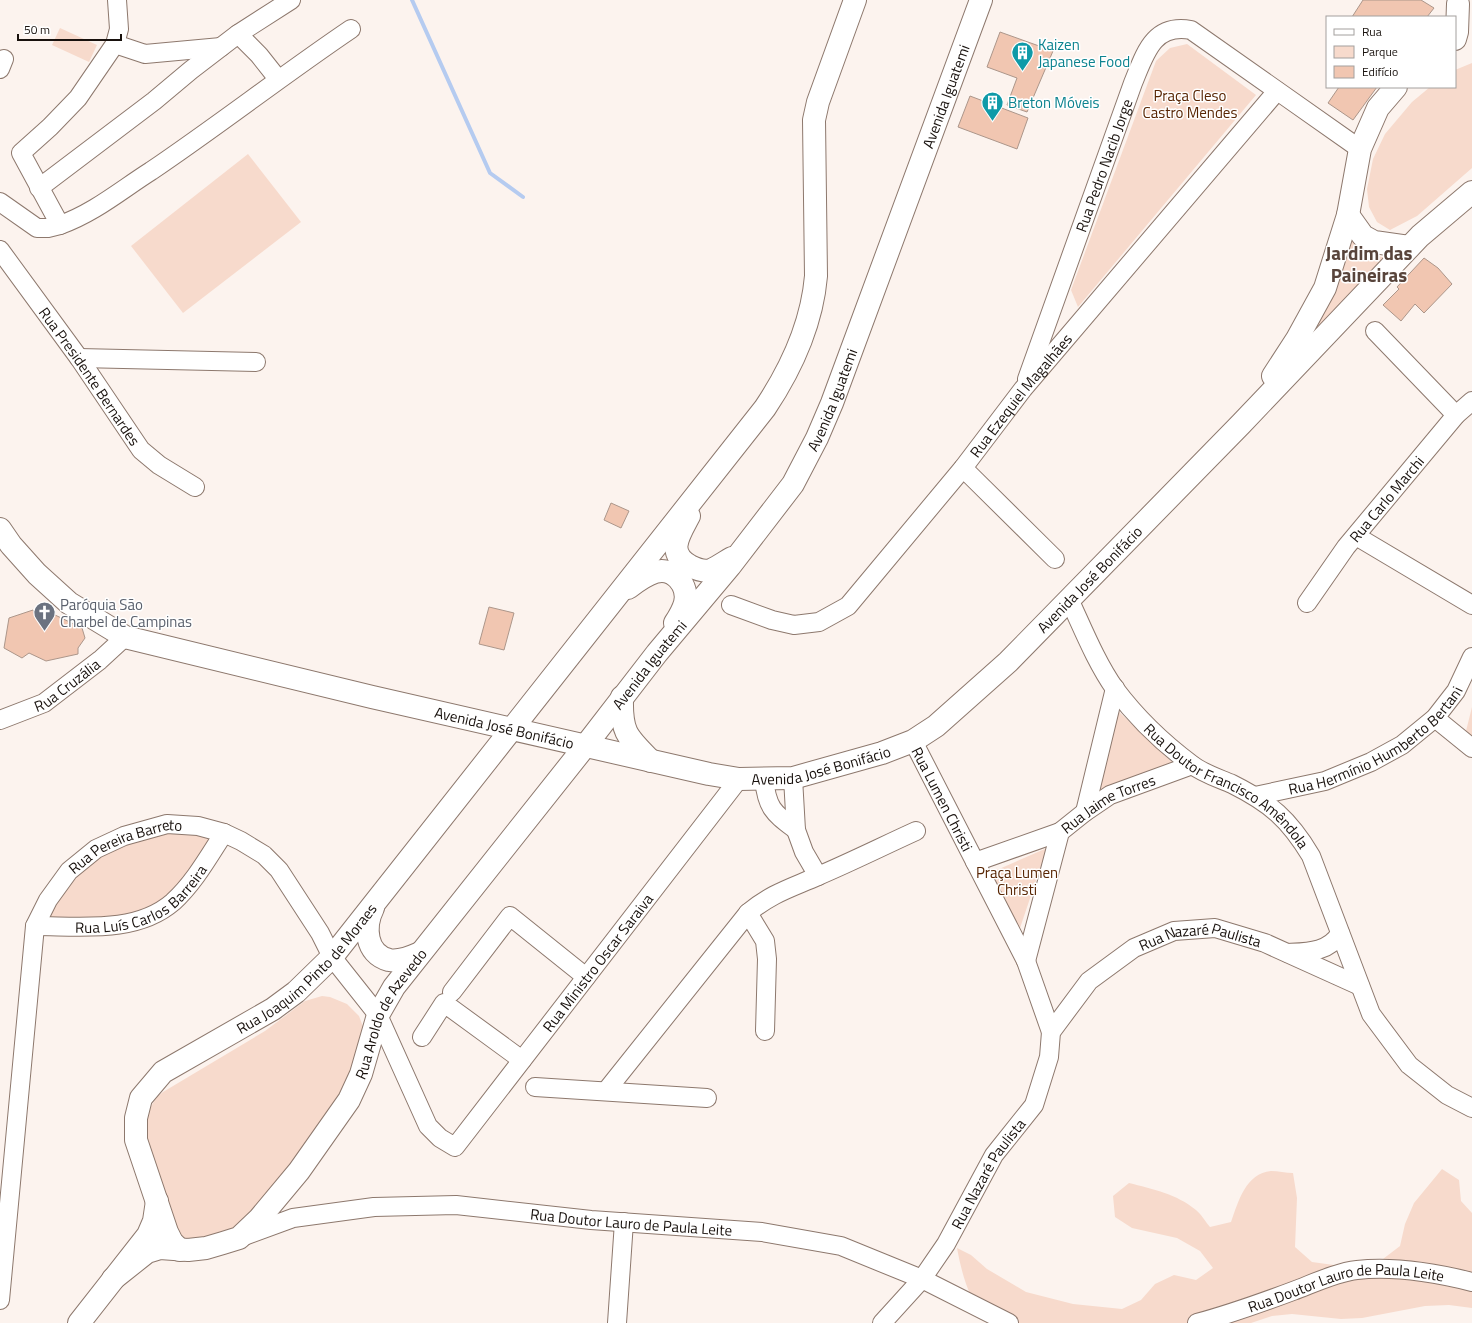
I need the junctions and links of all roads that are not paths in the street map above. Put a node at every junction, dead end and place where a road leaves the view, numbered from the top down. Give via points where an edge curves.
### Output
1 (117, 0) edge
2 (291, 0) edge
3 (855, 0) edge
4 (981, 0) edge
5 (1461, 6) edge
6 (351, 29) dead end
7 (238, 34) junction
8 (1456, 36) edge
9 (1472, 43) edge
10 (115, 44) junction
11 (222, 47) junction
12 (1456, 50) edge
13 (278, 79) junction
14 (1395, 88) edge
15 (1277, 91) junction
16 (1360, 149) junction
17 (39, 188) junction
18 (1472, 192) edge
19 (0, 202) edge
20 (1348, 215) junction
21 (60, 225) junction
22 (1409, 247) junction
23 (0, 250) edge
24 (1375, 332) dead end
25 (79, 358) junction
26 (256, 362) dead end
27 (1023, 389) junction
28 (1472, 401) edge
29 (1456, 415) junction
30 (1241, 424) junction
31 (963, 468) junction
32 (708, 480) junction
33 (195, 487) dead end
34 (0, 529) edge
35 (1356, 536) junction
36 (740, 554) junction
37 (1055, 559) dead end
38 (615, 597) junction
39 (1069, 599) junction
40 (1307, 603) dead end
41 (731, 604) dead end
42 (1472, 605) edge
43 (126, 637) junction
44 (657, 653) junction
45 (1472, 657) edge
46 (1115, 688) junction
47 (622, 697) junction
48 (460, 717) junction
49 (1435, 718) junction
50 (0, 720) edge
51 (511, 729) junction
52 (913, 741) junction
53 (586, 745) junction
54 (1472, 748) edge
55 (487, 759) junction
56 (654, 763) junction
57 (1192, 765) junction
58 (793, 778) junction
59 (739, 779) junction
60 (764, 779) junction
61 (1255, 796) junction
62 (1085, 812) junction
63 (796, 830) junction
64 (916, 831) dead end
65 (1060, 832) junction
66 (224, 833) junction
67 (975, 862) junction
68 (818, 876) junction
69 (377, 898) junction
70 (748, 913) junction
71 (35, 926) junction
72 (1340, 934) junction
73 (420, 953) junction
74 (1287, 953) junction
75 (332, 957) junction
76 (1026, 961) junction
77 (586, 976) junction
78 (1360, 986) junction
79 (452, 992) dead end
80 (1041, 1004) junction
81 (1066, 1012) junction
82 (378, 1015) junction
83 (764, 1031) dead end
84 (1051, 1032) junction
85 (422, 1037) dead end
86 (522, 1060) junction
87 (535, 1087) dead end
88 (606, 1091) junction
89 (707, 1098) dead end
90 (1472, 1108) edge
91 (455, 1147) joint
92 (157, 1198) junction
93 (624, 1222) junction
94 (239, 1238) junction
95 (180, 1250) junction
96 (113, 1279) junction
97 (922, 1279) junction
98 (1472, 1282) edge
99 (0, 1300) edge
100 (79, 1323) edge
101 (617, 1323) edge
102 (882, 1323) edge
103 (1009, 1323) edge
104 (1197, 1323) edge

1 - 10 street via 119,29
2 - 7 street
3 - 32 main road via 818,102 814,120 816,276 814,294 801,340 780,386
4 - 36 main road, Avenida Iguatemi via 818,438 793,484
5 - 8 main road
6 - 13 street
7 - 11 street
7 - 13 street
9 - 12 main road
10 - 11 street via 145,54
10 - 17 street via 78,98 21,153
11 - 17 street
13 - 21 street via 108,200 82,217
14 - 16 main road via 1378,108
15 - 16 street, Rua Pedro Nacib Jorge
15 - 27 street, Rua Ezequiel Magalhães
15 - 27 street, Rua Pedro Nacib Jorge via 1191,30 1180,28 1164,32 1146,51
16 - 20 main road
17 - 21 street
18 - 22 main road, Avenida José Bonifácio
19 - 21 street via 37,228
20 - 22 main road via 1363,236 1374,242
20 - 30 main road via 1325,288 1297,339
22 - 30 main road, Avenida José Bonifácio
23 - 25 street, Rua Presidente Bernardes
24 - 29 street
25 - 26 street
25 - 33 street, Rua Presidente Bernardes via 141,450 159,465
27 - 31 street, Rua Ezequiel Magalhães
28 - 29 street, Rua Carlo Marchi
29 - 35 street, Rua Carlo Marchi
30 - 39 main road, Avenida José Bonifácio
31 - 37 street
31 - 41 street, Rua Ezequiel Magalhães via 848,606 819,622 794,625 772,620
32 - 36 main road via 678,538 676,549 680,558 696,570 709,570
32 - 38 main road
34 - 43 main road, Avenida José Bonifácio via 37,574 69,603
35 - 40 street, Rua Carlo Marchi
35 - 42 street
36 - 44 main road, Avenida Iguatemi
38 - 44 main road via 634,583 656,572 674,574 681,581 685,588 685,602
38 - 51 main road
39 - 46 street, Rua Doutor Francisco Amêndola
39 - 52 main road, Avenida José Bonifácio via 996,672 936,726
43 - 48 main road, Avenida José Bonifácio via 229,664
43 - 50 street, Rua Cruzália via 44,703
44 - 47 main road, Avenida Iguatemi
45 - 49 street, Rua Hermínio Humberto Bertani via 1456,691
46 - 57 street, Rua Doutor Francisco Amêndola via 1135,714
46 - 62 street
47 - 53 main road, Avenida Iguatemi
47 - 56 main road via 624,730 631,741
48 - 51 main road, Avenida José Bonifácio
48 - 55 main road via 472,725 478,734
49 - 54 street
49 - 61 street, Rua Hermínio Humberto Bertani via 1402,745 1371,762 1325,781
51 - 53 main road, Avenida José Bonifácio
51 - 55 main road, Rua Joaquim Pinto de Moraes
52 - 58 main road, Avenida José Bonifácio via 882,753
52 - 67 street, Rua Lumen Christi
53 - 56 main road, Avenida José Bonifácio
53 - 73 main road, Rua Aroldo de Azevedo
55 - 69 main road, Rua Joaquim Pinto de Moraes
56 - 59 main road, Avenida José Bonifácio
57 - 61 street, Rua Doutor Francisco Amêndola
57 - 62 street, Rua Jaime Torres via 1110,795
58 - 60 main road, Avenida José Bonifácio
58 - 63 street
59 - 60 main road, Avenida José Bonifácio
59 - 77 street, Rua Ministro Oscar Saraiva
60 - 63 street via 765,796 774,813
61 - 72 street, Rua Doutor Francisco Amêndola via 1279,814 1297,833 1311,856
62 - 65 street, Rua Jaime Torres
63 - 68 street via 804,852
64 - 68 street
65 - 67 street
65 - 76 street, Rua Jaime Torres
66 - 71 street, Rua Luís Carlos Barreira via 192,880 173,902 148,918 122,925
66 - 71 street, Rua Pereira Barreto via 198,826 167,824 124,836 96,849 68,871 48,900
66 - 75 street, Rua Pereira Barreto via 264,855 279,870 320,933
67 - 76 street, Rua Lumen Christi
68 - 70 street via 776,893
69 - 73 main road via 368,917 367,936 376,953 389,960 405,959
69 - 75 main road, Rua Joaquim Pinto de Moraes
70 - 83 street via 765,941 767,959
70 - 88 street
71 - 99 street, Rua Pereira Barreto
72 - 74 street, Rua Nazaré Paulista via 1335,942 1312,952
72 - 78 street, Rua Doutor Francisco Amêndola
73 - 82 main road, Rua Aroldo de Azevedo via 394,987
74 - 78 street, Rua Nazaré Paulista
74 - 81 street, Rua Nazaré Paulista via 1265,943 1215,928 1174,931 1134,948 1089,981
75 - 82 street, Rua Pereira Barreto
75 - 92 main road, Rua Joaquim Pinto de Moraes via 296,992 273,1009 163,1072 141,1098 136,1118 136,1140
76 - 80 street, Rua Lumen Christi
77 - 79 street via 510,916
77 - 86 street, Rua Ministro Oscar Saraiva
78 - 90 street via 1371,1014 1409,1065 1447,1095
80 - 81 street
80 - 84 street, Rua Lumen Christi
81 - 84 street, Rua Nazaré Paulista
82 - 91 street, Rua Pereira Barreto via 428,1126 440,1138
82 - 94 main road, Rua Aroldo de Azevedo via 361,1074 349,1100 270,1207
84 - 97 street, Rua Nazaré Paulista via 1049,1057 1034,1105 994,1155 946,1244
85 - 86 street via 444,1003
86 - 91 street, Rua Ministro Oscar Saraiva
87 - 88 street
88 - 89 street
92 - 95 main road, Rua Joaquim Pinto de Moraes via 167,1232
92 - 96 main road via 154,1221 148,1235
93 - 94 street, Rua Doutor Lauro de Paula Leite via 456,1205 374,1207 293,1218
93 - 97 street, Rua Doutor Lauro de Paula Leite via 762,1232 808,1239 841,1246
93 - 101 street
94 - 95 main road, Rua Aroldo de Azevedo via 206,1248
95 - 96 main road, Rua Aroldo de Azevedo via 160,1248 147,1252
96 - 100 main road
97 - 102 street, Rua Nazaré Paulista
97 - 103 street, Rua Doutor Lauro de Paula Leite
98 - 104 street, Rua Doutor Lauro de Paula Leite via 1453,1277 1386,1269 1355,1270

